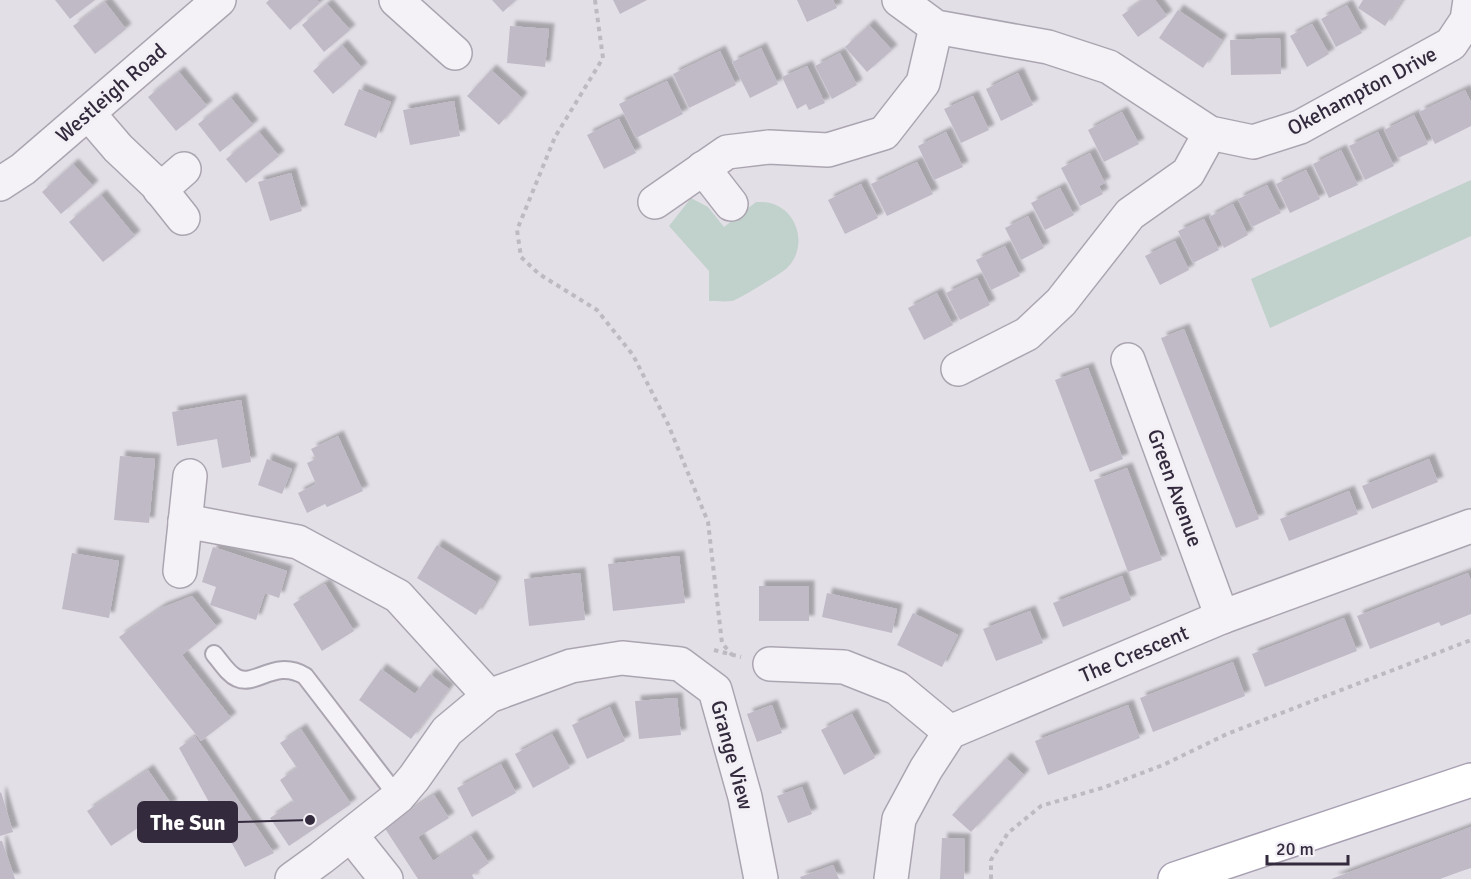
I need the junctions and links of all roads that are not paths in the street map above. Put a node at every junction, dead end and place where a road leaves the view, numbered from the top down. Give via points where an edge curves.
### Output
1 (219, 0) edge
2 (396, 0) edge
3 (899, 0) edge
4 (1470, 0) edge
5 (936, 27) junction
6 (455, 53) dead end
7 (88, 113) junction
8 (1210, 133) junction
9 (703, 168) junction
10 (0, 184) edge
11 (655, 202) dead end
12 (731, 204) dead end
13 (183, 218) dead end
14 (1128, 360) dead end
15 (958, 369) dead end
16 (190, 476) dead end
17 (185, 522) junction
18 (1471, 526) edge
19 (180, 571) dead end
20 (1222, 617) junction
21 (214, 654) dead end
22 (771, 664) dead end
23 (489, 696) junction
24 (950, 732) junction
25 (1471, 780) edge
26 (406, 788) junction
27 (351, 834) junction
28 (1184, 878) edge
29 (292, 879) edge
30 (386, 879) edge
31 (761, 879) edge
32 (891, 879) edge

1 - 7 street, Westleigh Road
2 - 6 street
3 - 5 street, Okehampton Drive
4 - 8 street, Okehampton Drive via 1467,20 1451,44 1300,128 1253,142
5 - 8 street, Okehampton Drive via 1048,47 1110,67
5 - 9 street via 923,83 884,133 828,150 769,147 727,152
7 - 10 street, Westleigh Road
7 - 13 street via 118,148 172,180
8 - 15 street via 1188,173 1130,214 1061,302 1027,334
9 - 11 street
9 - 12 street
14 - 20 street, Green Avenue
16 - 17 street
17 - 19 street
17 - 23 street via 298,542 398,596
18 - 20 street, The Crescent
20 - 24 street, The Crescent
21 - 26 lane via 240,680 288,669 305,676
22 - 24 street via 844,667 897,688
23 - 26 street, Grange View via 447,730
23 - 31 street, Grange View via 571,666 622,658 680,664 715,690 745,797
24 - 32 street via 899,819
25 - 28 main road
26 - 27 street, Grange View
27 - 29 street, Grange View
27 - 30 street

